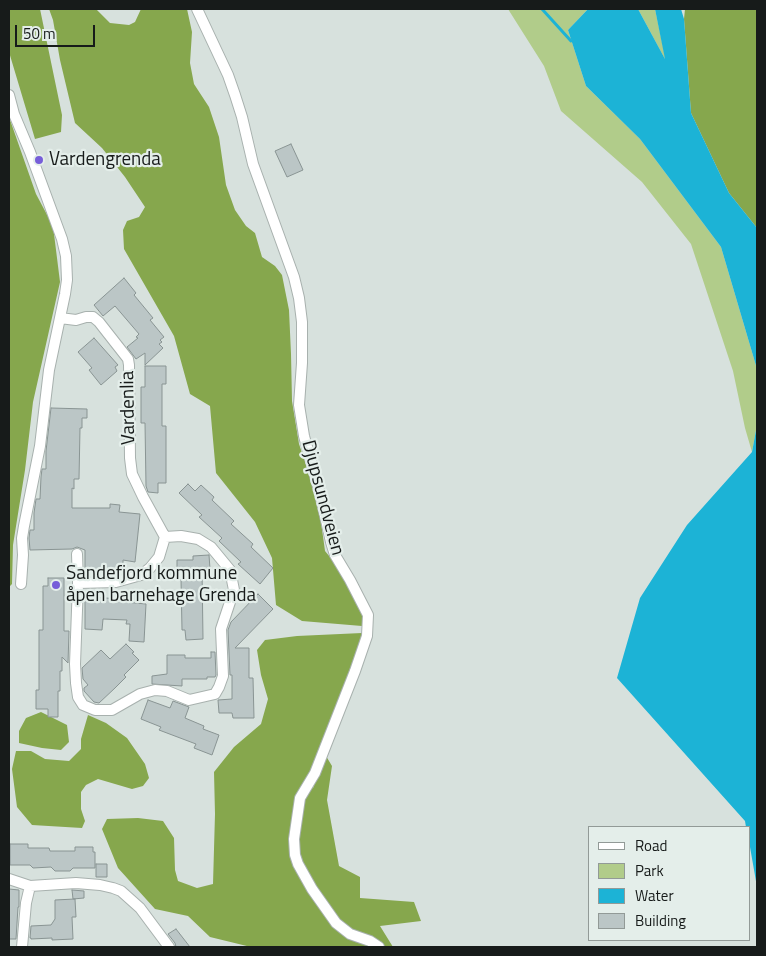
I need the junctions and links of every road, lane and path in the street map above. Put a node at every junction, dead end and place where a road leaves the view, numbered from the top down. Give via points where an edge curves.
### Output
1 (197, 9) edge
2 (9, 95) edge
3 (60, 318) junction
4 (165, 537) junction
5 (77, 554) dead end
6 (78, 583) junction
7 (21, 584) dead end
8 (9, 879) edge
9 (30, 886) junction
10 (22, 947) edge
11 (169, 947) edge
12 (379, 947) edge

1 - 12 street, Djupsundveien via 228,75 253,164 294,277 302,331 299,405 303,428 335,556 368,615 367,636 355,671 316,773 300,798 295,855 312,890 336,923 350,934
2 - 3 street via 66,256 67,280
3 - 4 street, Vardenlia via 93,317 128,359 132,474
3 - 7 street via 22,538
4 - 6 street via 159,557 141,575 116,582
4 - 6 street via 198,539 211,547 230,570 234,590 221,629 223,676 216,694 189,700 168,691 155,690 140,694 112,710 95,710 83,705 78,697 75,664
5 - 6 street
8 - 9 street
9 - 10 street
9 - 11 street via 76,883 122,891 140,908

